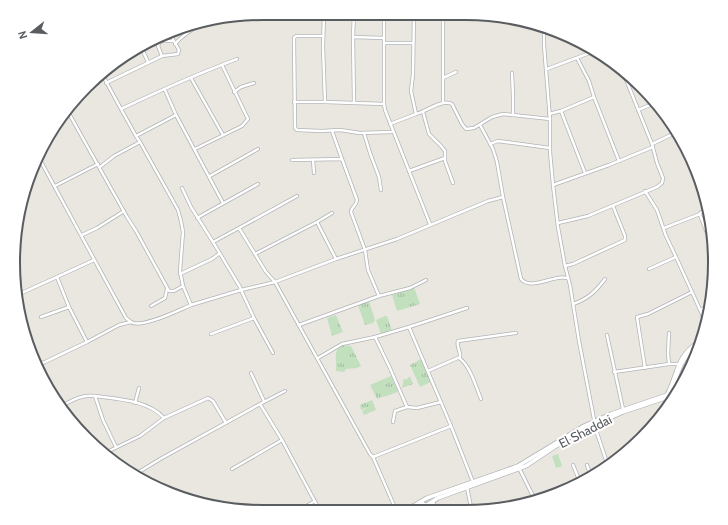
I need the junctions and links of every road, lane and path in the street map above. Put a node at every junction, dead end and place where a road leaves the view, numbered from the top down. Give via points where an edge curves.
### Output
1 (324, 20) edge
2 (354, 20) edge
3 (384, 20) edge
4 (414, 20) edge
5 (443, 20) edge
6 (192, 31) edge
7 (544, 33) edge
8 (323, 36) junction
9 (172, 37) edge
10 (353, 37) junction
11 (384, 38) junction
12 (163, 41) edge
13 (174, 42) junction
14 (159, 43) edge
15 (384, 43) junction
16 (414, 43) junction
17 (143, 51) edge
18 (589, 53) edge
19 (162, 56) junction
20 (577, 58) junction
21 (237, 59) dead end
22 (148, 62) junction
23 (222, 64) junction
24 (547, 69) junction
25 (456, 72) dead end
26 (512, 73) dead end
27 (191, 78) junction
28 (443, 78) junction
29 (104, 79) edge
30 (627, 82) edge
31 (106, 83) junction
32 (254, 83) dead end
33 (165, 90) junction
34 (234, 92) junction
35 (594, 97) junction
36 (294, 102) junction
37 (325, 102) junction
38 (354, 103) junction
39 (443, 103) junction
40 (384, 104) junction
41 (650, 105) edge
42 (121, 109) junction
43 (638, 110) junction
44 (561, 111) junction
45 (424, 112) junction
46 (416, 114) junction
47 (549, 114) junction
48 (70, 115) edge
49 (176, 115) junction
50 (513, 115) junction
51 (550, 119) junction
52 (390, 124) junction
53 (480, 124) junction
54 (332, 131) junction
55 (392, 132) junction
56 (364, 133) junction
57 (223, 135) junction
58 (672, 135) edge
59 (136, 136) junction
60 (140, 142) junction
61 (490, 144) junction
62 (652, 146) junction
63 (550, 148) junction
64 (258, 149) dead end
65 (195, 150) junction
66 (445, 158) junction
67 (342, 159) junction
68 (292, 160) dead end
69 (313, 160) junction
70 (619, 161) junction
71 (41, 163) edge
72 (98, 165) junction
73 (409, 171) junction
74 (314, 173) dead end
75 (585, 174) junction
76 (210, 176) junction
77 (454, 183) dead end
78 (258, 184) dead end
79 (553, 185) junction
80 (55, 186) junction
81 (182, 188) dead end
82 (381, 190) dead end
83 (645, 191) junction
84 (297, 196) dead end
85 (503, 197) junction
86 (223, 203) junction
87 (613, 206) junction
88 (124, 211) junction
89 (332, 213) dead end
90 (700, 214) joint
91 (197, 218) junction
92 (317, 222) junction
93 (558, 223) junction
94 (430, 224) junction
95 (239, 228) junction
96 (664, 228) junction
97 (706, 229) edge
98 (82, 235) junction
99 (214, 242) junction
100 (365, 250) junction
101 (220, 253) junction
102 (255, 254) junction
103 (676, 258) junction
104 (336, 259) junction
105 (94, 260) junction
106 (565, 266) junction
107 (649, 269) dead end
108 (180, 274) junction
109 (57, 277) junction
110 (568, 278) junction
111 (604, 278) dead end
112 (426, 280) dead end
113 (275, 282) junction
114 (184, 286) junction
115 (167, 289) junction
116 (241, 290) junction
117 (692, 292) junction
118 (22, 293) edge
119 (379, 296) junction
120 (573, 304) junction
121 (191, 305) junction
122 (150, 306) dead end
123 (69, 307) junction
124 (467, 308) dead end
125 (703, 309) edge
126 (700, 310) junction
127 (702, 315) edge
128 (41, 317) dead end
129 (254, 318) junction
130 (131, 322) junction
131 (299, 325) junction
132 (409, 327) junction
133 (516, 333) dead end
134 (669, 333) dead end
135 (210, 334) dead end
136 (608, 335) dead end
137 (375, 337) junction
138 (87, 342) junction
139 (693, 346) edge
140 (691, 351) edge
141 (273, 353) dead end
142 (318, 358) junction
143 (459, 358) junction
144 (42, 363) edge
145 (669, 364) junction
146 (678, 364) junction
147 (645, 368) junction
148 (428, 371) junction
149 (614, 372) junction
150 (251, 373) dead end
151 (139, 388) dead end
152 (285, 391) dead end
153 (671, 392) edge
154 (95, 396) junction
155 (482, 399) dead end
156 (666, 399) edge
157 (264, 401) junction
158 (441, 402) junction
159 (135, 403) junction
160 (66, 404) edge
161 (260, 404) junction
162 (407, 407) junction
163 (623, 409) junction
164 (164, 418) junction
165 (393, 422) dead end
166 (595, 422) junction
167 (226, 423) junction
168 (451, 426) junction
169 (282, 440) junction
170 (116, 447) junction
171 (110, 451) edge
172 (373, 456) junction
173 (606, 460) edge
174 (587, 465) dead end
175 (573, 466) dead end
176 (519, 467) junction
177 (232, 469) dead end
178 (139, 472) edge
179 (589, 472) edge
180 (577, 478) edge
181 (473, 484) junction
182 (467, 487) junction
183 (533, 495) edge
184 (315, 501) junction
185 (432, 501) junction
186 (419, 503) junction
187 (308, 505) edge
188 (317, 505) edge
189 (394, 505) edge
190 (415, 505) edge
191 (423, 505) edge
192 (428, 505) edge
193 (435, 505) edge
194 (471, 505) edge

1 - 8 street
2 - 10 street
3 - 11 street
4 - 16 street
5 - 28 street
6 - 13 street
7 - 24 street
8 - 36 street via 294,38
8 - 37 street
9 - 13 street
10 - 11 street
10 - 38 street
11 - 15 street
12 - 13 street
13 - 19 street via 179,50 178,54
14 - 19 street
15 - 16 street
15 - 40 street
16 - 46 street via 410,92
17 - 22 street
18 - 20 street
19 - 22 street
20 - 24 street
20 - 35 street
21 - 23 street
22 - 31 street
23 - 27 street
23 - 34 street
24 - 47 street
25 - 28 street
26 - 50 street
27 - 33 street
27 - 57 street
28 - 39 street
29 - 31 street
30 - 43 street
31 - 42 street
32 - 34 street
33 - 42 street
33 - 49 street
34 - 57 street via 248,119 242,126
35 - 44 street
35 - 70 street
36 - 37 street
36 - 54 street via 296,129
37 - 38 street
38 - 40 street
39 - 45 street
39 - 53 street via 452,104 466,129
40 - 52 street
41 - 43 street
42 - 59 street
43 - 62 street
44 - 47 street
44 - 75 street
45 - 46 street
45 - 66 street via 429,134 441,146
46 - 52 street
47 - 51 street
48 - 72 street
49 - 59 street
49 - 65 street
50 - 51 street
50 - 53 street via 496,115
51 - 63 street
52 - 55 street
53 - 61 street
54 - 56 street
54 - 67 street
55 - 56 street
55 - 73 street
56 - 82 street
57 - 65 street
58 - 62 street
59 - 60 street
60 - 72 street
60 - 108 street via 178,210 183,232
61 - 63 street via 498,141
61 - 85 street via 497,162
62 - 70 street
62 - 83 street via 664,178 660,185
63 - 79 street
64 - 76 street
65 - 76 street
66 - 73 street
66 - 77 street
67 - 69 street
67 - 100 street via 357,200 356,206 350,212
68 - 69 street
69 - 74 street
70 - 75 street
71 - 80 street
72 - 80 street
72 - 88 street
73 - 94 street
75 - 79 street
76 - 86 street
78 - 86 street
79 - 93 street
80 - 98 street
81 - 91 street
83 - 87 street
83 - 96 street
84 - 95 street
85 - 94 street
85 - 110 street via 522,281 529,284 559,277
86 - 91 street
87 - 93 street via 583,218
87 - 106 street via 625,240
88 - 98 street
88 - 115 street
89 - 92 street
90 - 96 street
90 - 97 street
91 - 99 street
92 - 102 street
92 - 104 street
93 - 106 street
94 - 100 street
95 - 99 street
95 - 102 street
96 - 103 street
98 - 105 street
99 - 101 street
100 - 104 street
100 - 119 street via 368,270
101 - 108 street
101 - 116 street
102 - 113 street
103 - 107 street
103 - 117 street
104 - 113 street
105 - 109 street
105 - 130 street via 126,318
106 - 110 street
108 - 114 street
109 - 118 street
109 - 123 street
110 - 120 street
111 - 120 street via 588,297
112 - 119 street via 410,288
113 - 116 street
113 - 131 street
114 - 115 street via 171,292
114 - 121 street
115 - 122 street via 164,298
116 - 121 street
116 - 129 street
117 - 126 street
117 - 147 street via 648,314 638,316
119 - 131 street
120 - 166 street
121 - 130 street via 139,324
123 - 128 street
123 - 138 street
124 - 132 street
125 - 126 street
126 - 127 street
129 - 135 street
129 - 141 street
130 - 138 street via 119,325
131 - 142 street
132 - 137 street
132 - 148 street
133 - 143 street via 458,341
134 - 145 street
136 - 149 street
137 - 142 street via 342,344
137 - 162 street
138 - 144 street
139 - 146 street
140 - 153 street, El Shaddai via 684,360
142 - 172 street
143 - 148 street
143 - 155 street via 471,375
145 - 146 street
145 - 147 street
146 - 163 street via 667,395
147 - 149 street
148 - 158 street
149 - 163 street
150 - 157 street
151 - 159 street
152 - 157 street
154 - 159 street
154 - 160 street via 85,396
154 - 170 street
156 - 166 street, El Shaddai
157 - 161 street
158 - 162 street via 417,408
158 - 168 street
159 - 164 street via 152,408
161 - 167 street
161 - 169 street
162 - 165 street via 395,411
163 - 166 street
164 - 167 street via 208,398 212,400
164 - 170 street via 140,436
166 - 173 street
166 - 176 street via 563,438
167 - 178 street
168 - 172 street
168 - 181 street
169 - 177 street
169 - 184 street
170 - 171 street
172 - 189 street
174 - 179 street
175 - 180 street
176 - 181 street
176 - 183 street
181 - 182 street
181 - 186 street via 427,498
182 - 185 street
182 - 194 street
184 - 187 street
184 - 188 street
185 - 192 street
185 - 193 street
186 - 190 street
186 - 191 street

